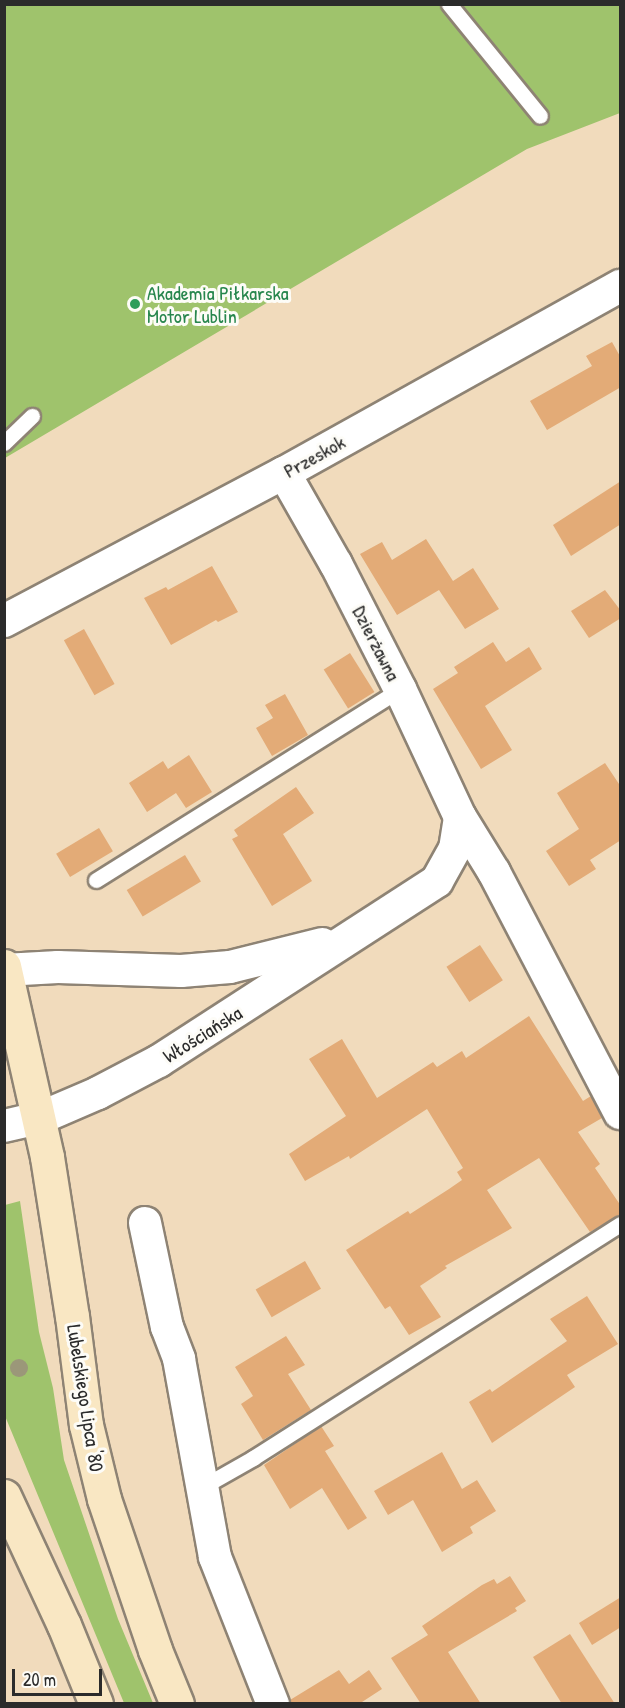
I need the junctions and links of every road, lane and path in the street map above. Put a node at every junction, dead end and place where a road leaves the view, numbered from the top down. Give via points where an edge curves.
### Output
1 (448, 4) edge
2 (540, 116) dead end
3 (621, 286) edge
4 (32, 416) dead end
5 (4, 443) edge
6 (284, 473) junction
7 (4, 621) edge
8 (400, 689) junction
9 (460, 817) junction
10 (96, 880) dead end
11 (355, 934) junction
12 (5, 969) edge
13 (621, 1113) edge
14 (40, 1118) junction
15 (4, 1126) edge
16 (145, 1223) dead end
17 (621, 1224) edge
18 (202, 1487) junction
19 (4, 1496) edge
20 (96, 1704) edge
21 (177, 1704) edge
22 (273, 1704) edge

1 - 2 lane
3 - 6 street, Przeskok
4 - 5 lane
6 - 7 street, Przeskok
6 - 8 street, Dzierżawna
8 - 9 street, Dzierżawna
8 - 10 lane
9 - 11 street, Włościańska via 455,849 436,881
9 - 13 street, Dzierżawna via 504,891
11 - 12 street, Włościańska via 230,967 181,971
11 - 14 street, Włościańska via 159,1060 113,1086
12 - 14 main road, Lubelskiego Lipca '80
14 - 15 street, Włościańska
14 - 21 main road, Lubelskiego Lipca '80 via 91,1446 104,1499
16 - 18 street via 166,1327 179,1359
17 - 18 lane via 254,1458
18 - 22 street via 215,1557
19 - 20 main road

